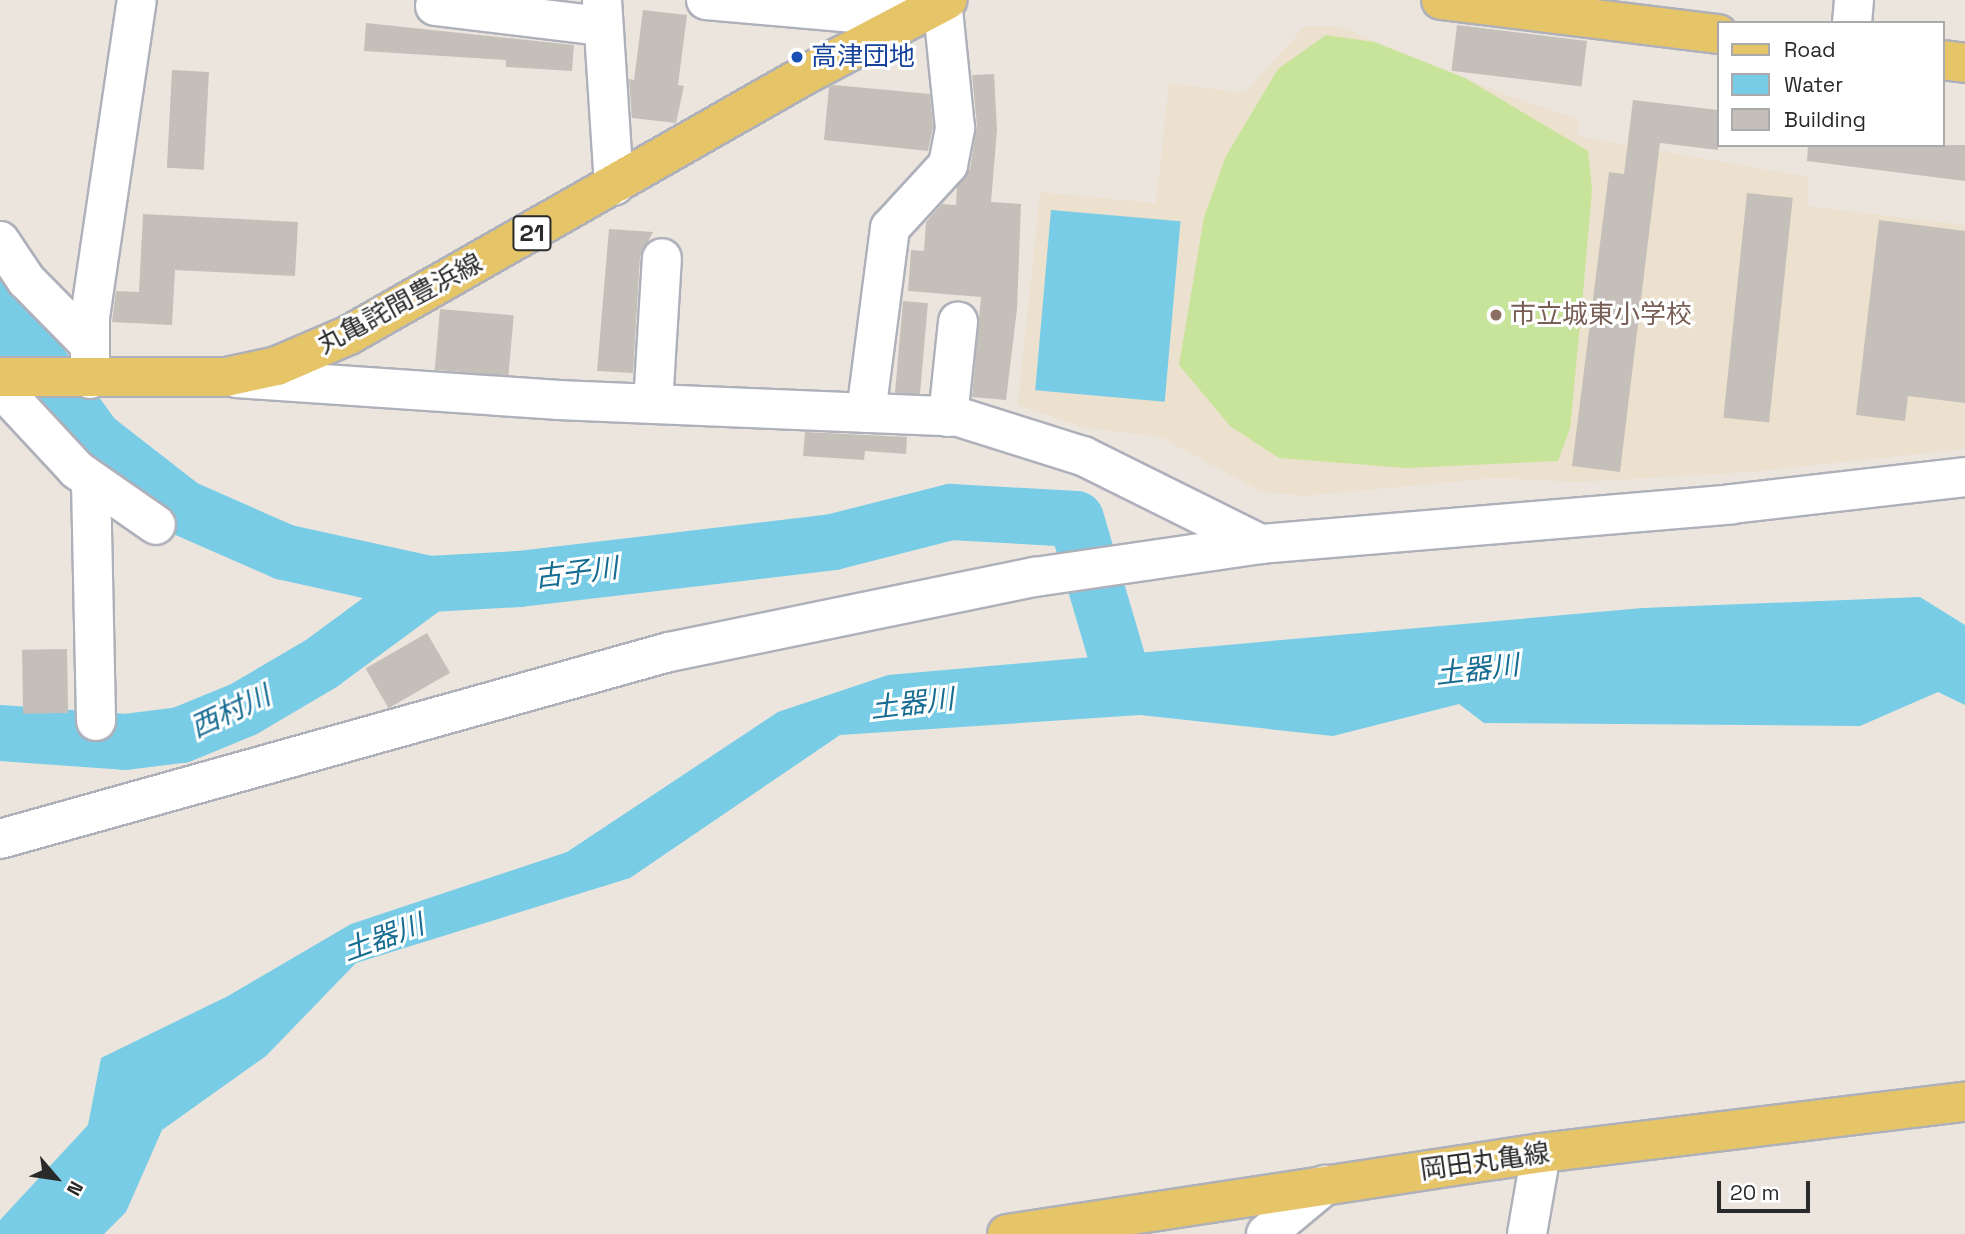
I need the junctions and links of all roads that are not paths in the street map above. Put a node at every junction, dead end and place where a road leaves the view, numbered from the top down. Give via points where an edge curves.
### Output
1 (137, 0) edge
2 (706, 0) edge
3 (1441, 0) edge
4 (1854, 0) edge
5 (935, 5) edge
6 (603, 13) edge
7 (434, 14) edge
8 (1852, 21) edge
9 (1716, 34) edge
10 (1944, 60) edge
11 (1965, 63) edge
12 (614, 186) junction
13 (0, 241) edge
14 (662, 258) dead end
15 (958, 322) dead end
16 (90, 362) junction
17 (226, 377) junction
18 (2, 380) edge
19 (653, 404) junction
20 (866, 412) junction
21 (948, 417) junction
22 (1965, 477) edge
23 (91, 481) junction
24 (156, 525) dead end
25 (1260, 544) junction
26 (96, 722) dead end
27 (0, 839) edge
28 (1965, 1101) edge
29 (1541, 1153) junction
30 (1325, 1185) junction
31 (1007, 1234) edge
32 (1266, 1234) edge
33 (1527, 1234) edge

1 - 16 street via 90,317
2 - 5 street
3 - 9 main road
4 - 8 street
5 - 12 main road, 丸亀詫間豊浜線 / 21
5 - 20 street via 954,128 948,165 890,228
6 - 7 street
6 - 12 street
10 - 11 main road
12 - 17 main road, 丸亀詫間豊浜線 / 21 via 349,335 277,366
13 - 16 street
14 - 19 street
15 - 21 street
16 - 17 main road, 丸亀詫間豊浜線 / 21
16 - 18 main road, 丸亀詫間豊浜線 / 21
17 - 19 street
18 - 23 street
19 - 20 street
20 - 21 street
21 - 25 street via 1083,456
22 - 25 street via 1706,506
23 - 24 street
23 - 26 street
25 - 27 street via 1035,577 669,652
28 - 29 main road, 岡田丸亀線
29 - 30 main road, 岡田丸亀線
29 - 33 street
30 - 31 main road, 岡田丸亀線
30 - 32 street

